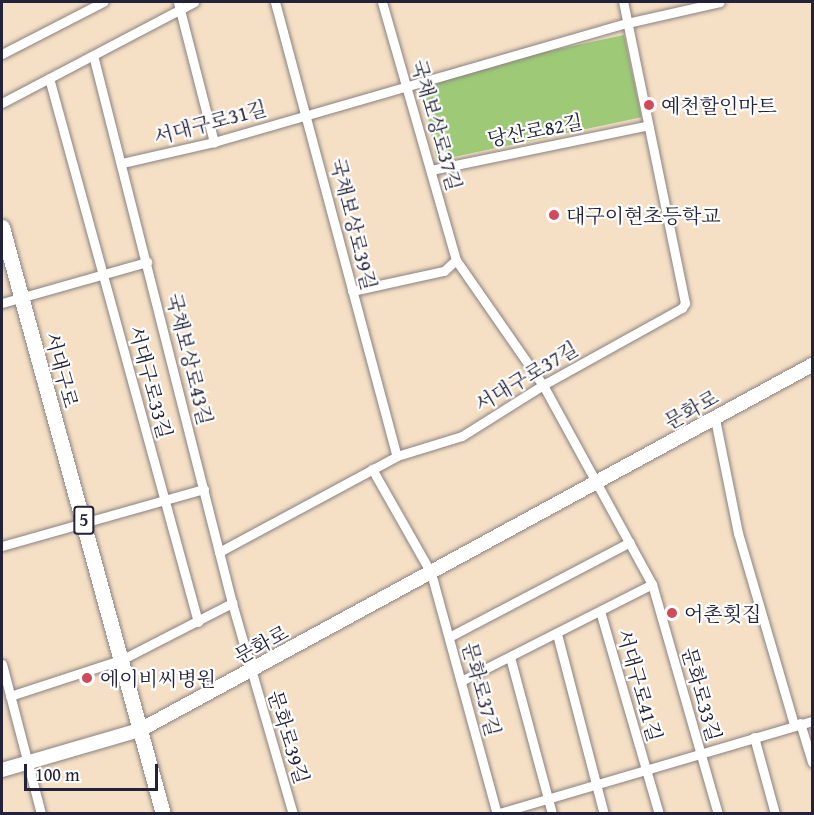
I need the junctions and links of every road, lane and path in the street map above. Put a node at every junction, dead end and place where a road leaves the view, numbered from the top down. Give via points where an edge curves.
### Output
1 (103, 2) edge
2 (194, 2) edge
3 (275, 2) edge
4 (382, 2) edge
5 (623, 2) edge
6 (720, 2) edge
7 (180, 5) edge
8 (627, 23) junction
9 (2, 54) edge
10 (93, 55) junction
11 (49, 78) junction
12 (407, 86) junction
13 (2, 103) edge
14 (307, 114) junction
15 (646, 126) junction
16 (214, 142) junction
17 (122, 163) junction
18 (431, 170) junction
19 (2, 227) edge
20 (456, 260) junction
21 (147, 262) junction
22 (103, 274) junction
23 (352, 291) junction
24 (21, 298) junction
25 (2, 303) edge
26 (813, 365) edge
27 (543, 385) junction
28 (715, 419) junction
29 (397, 456) junction
30 (372, 470) junction
31 (598, 483) junction
32 (204, 489) junction
33 (165, 499) junction
34 (85, 523) junction
35 (630, 543) junction
36 (2, 546) edge
37 (219, 552) junction
38 (431, 573) junction
39 (652, 584) junction
40 (232, 603) junction
41 (600, 611) junction
42 (198, 622) junction
43 (557, 634) junction
44 (449, 637) junction
45 (510, 657) junction
46 (123, 658) junction
47 (2, 664) edge
48 (252, 672) junction
49 (461, 681) junction
50 (10, 696) junction
51 (813, 721) edge
52 (797, 724) junction
53 (140, 730) junction
54 (754, 737) junction
55 (700, 754) junction
56 (27, 762) junction
57 (813, 762) edge
58 (646, 769) junction
59 (2, 770) edge
60 (597, 784) junction
61 (548, 798) junction
62 (41, 813) edge
63 (163, 813) edge
64 (293, 813) edge
65 (497, 813) edge
66 (552, 813) edge
67 (604, 813) edge
68 (659, 813) edge
69 (718, 813) edge
70 (776, 813) edge

1 - 9 street
2 - 7 street
3 - 14 street, 국채보상로39길
4 - 12 street, 국채보상로37길
5 - 8 street
6 - 8 street, 서대구로31길
7 - 10 street
7 - 16 street
8 - 12 street, 서대구로31길
8 - 15 street
10 - 11 street
10 - 17 street, 국채보상로43길
11 - 13 street
11 - 22 street, 서대구로33길
12 - 14 street, 서대구로31길
12 - 18 street, 국채보상로37길
14 - 16 street, 서대구로31길
14 - 23 street, 국채보상로39길
15 - 18 street, 당산로82길
15 - 27 street, 서대구로37길 via 685,303
16 - 17 street, 서대구로31길
17 - 21 street, 국채보상로43길
18 - 20 street, 국채보상로37길
19 - 24 main road, 서대구로 / 5
20 - 23 street via 444,271
20 - 27 street, 국채보상로37길
21 - 22 street
21 - 32 street, 국채보상로43길
22 - 24 street
22 - 33 street, 서대구로33길
23 - 29 street, 국채보상로39길
24 - 25 street
24 - 34 main road, 서대구로 / 5
26 - 28 main road, 문화로
27 - 29 street, 서대구로37길 via 462,436
27 - 31 street, 국채보상로37길
28 - 31 main road, 문화로
28 - 52 street via 738,533
29 - 30 street, 서대구로37길
30 - 37 street, 서대구로37길
30 - 38 street
31 - 35 street, 문화로33길
31 - 38 main road, 문화로
32 - 33 street
32 - 37 street, 국채보상로43길
33 - 34 street
33 - 42 street
34 - 36 street
34 - 46 main road, 서대구로 / 5
35 - 39 street, 문화로33길
35 - 44 street
37 - 40 street, 국채보상로43길
38 - 44 street, 문화로37길
38 - 48 main road, 문화로
39 - 41 street
39 - 55 street, 문화로33길
40 - 42 street
40 - 48 street, 국채보상로43길
41 - 43 street
41 - 58 street, 서대구로41길
42 - 46 street
43 - 45 street
43 - 60 street
44 - 49 street, 문화로37길
45 - 49 street
45 - 61 street
46 - 50 street
46 - 53 main road, 서대구로 / 5
47 - 50 street
48 - 53 main road, 문화로
48 - 64 street, 문화로39길
49 - 65 street, 문화로37길
50 - 56 street
51 - 52 street, 서대구로41길
52 - 54 street, 서대구로41길
52 - 57 street
53 - 56 main road, 문화로
53 - 63 main road, 서대구로 / 5
54 - 55 street, 서대구로41길
54 - 70 street
55 - 58 street, 서대구로41길
55 - 69 street, 문화로33길
56 - 59 main road, 문화로
56 - 62 street
58 - 60 street, 서대구로41길
58 - 68 street
60 - 61 street, 서대구로41길
60 - 67 street
61 - 65 street, 서대구로41길
61 - 66 street

